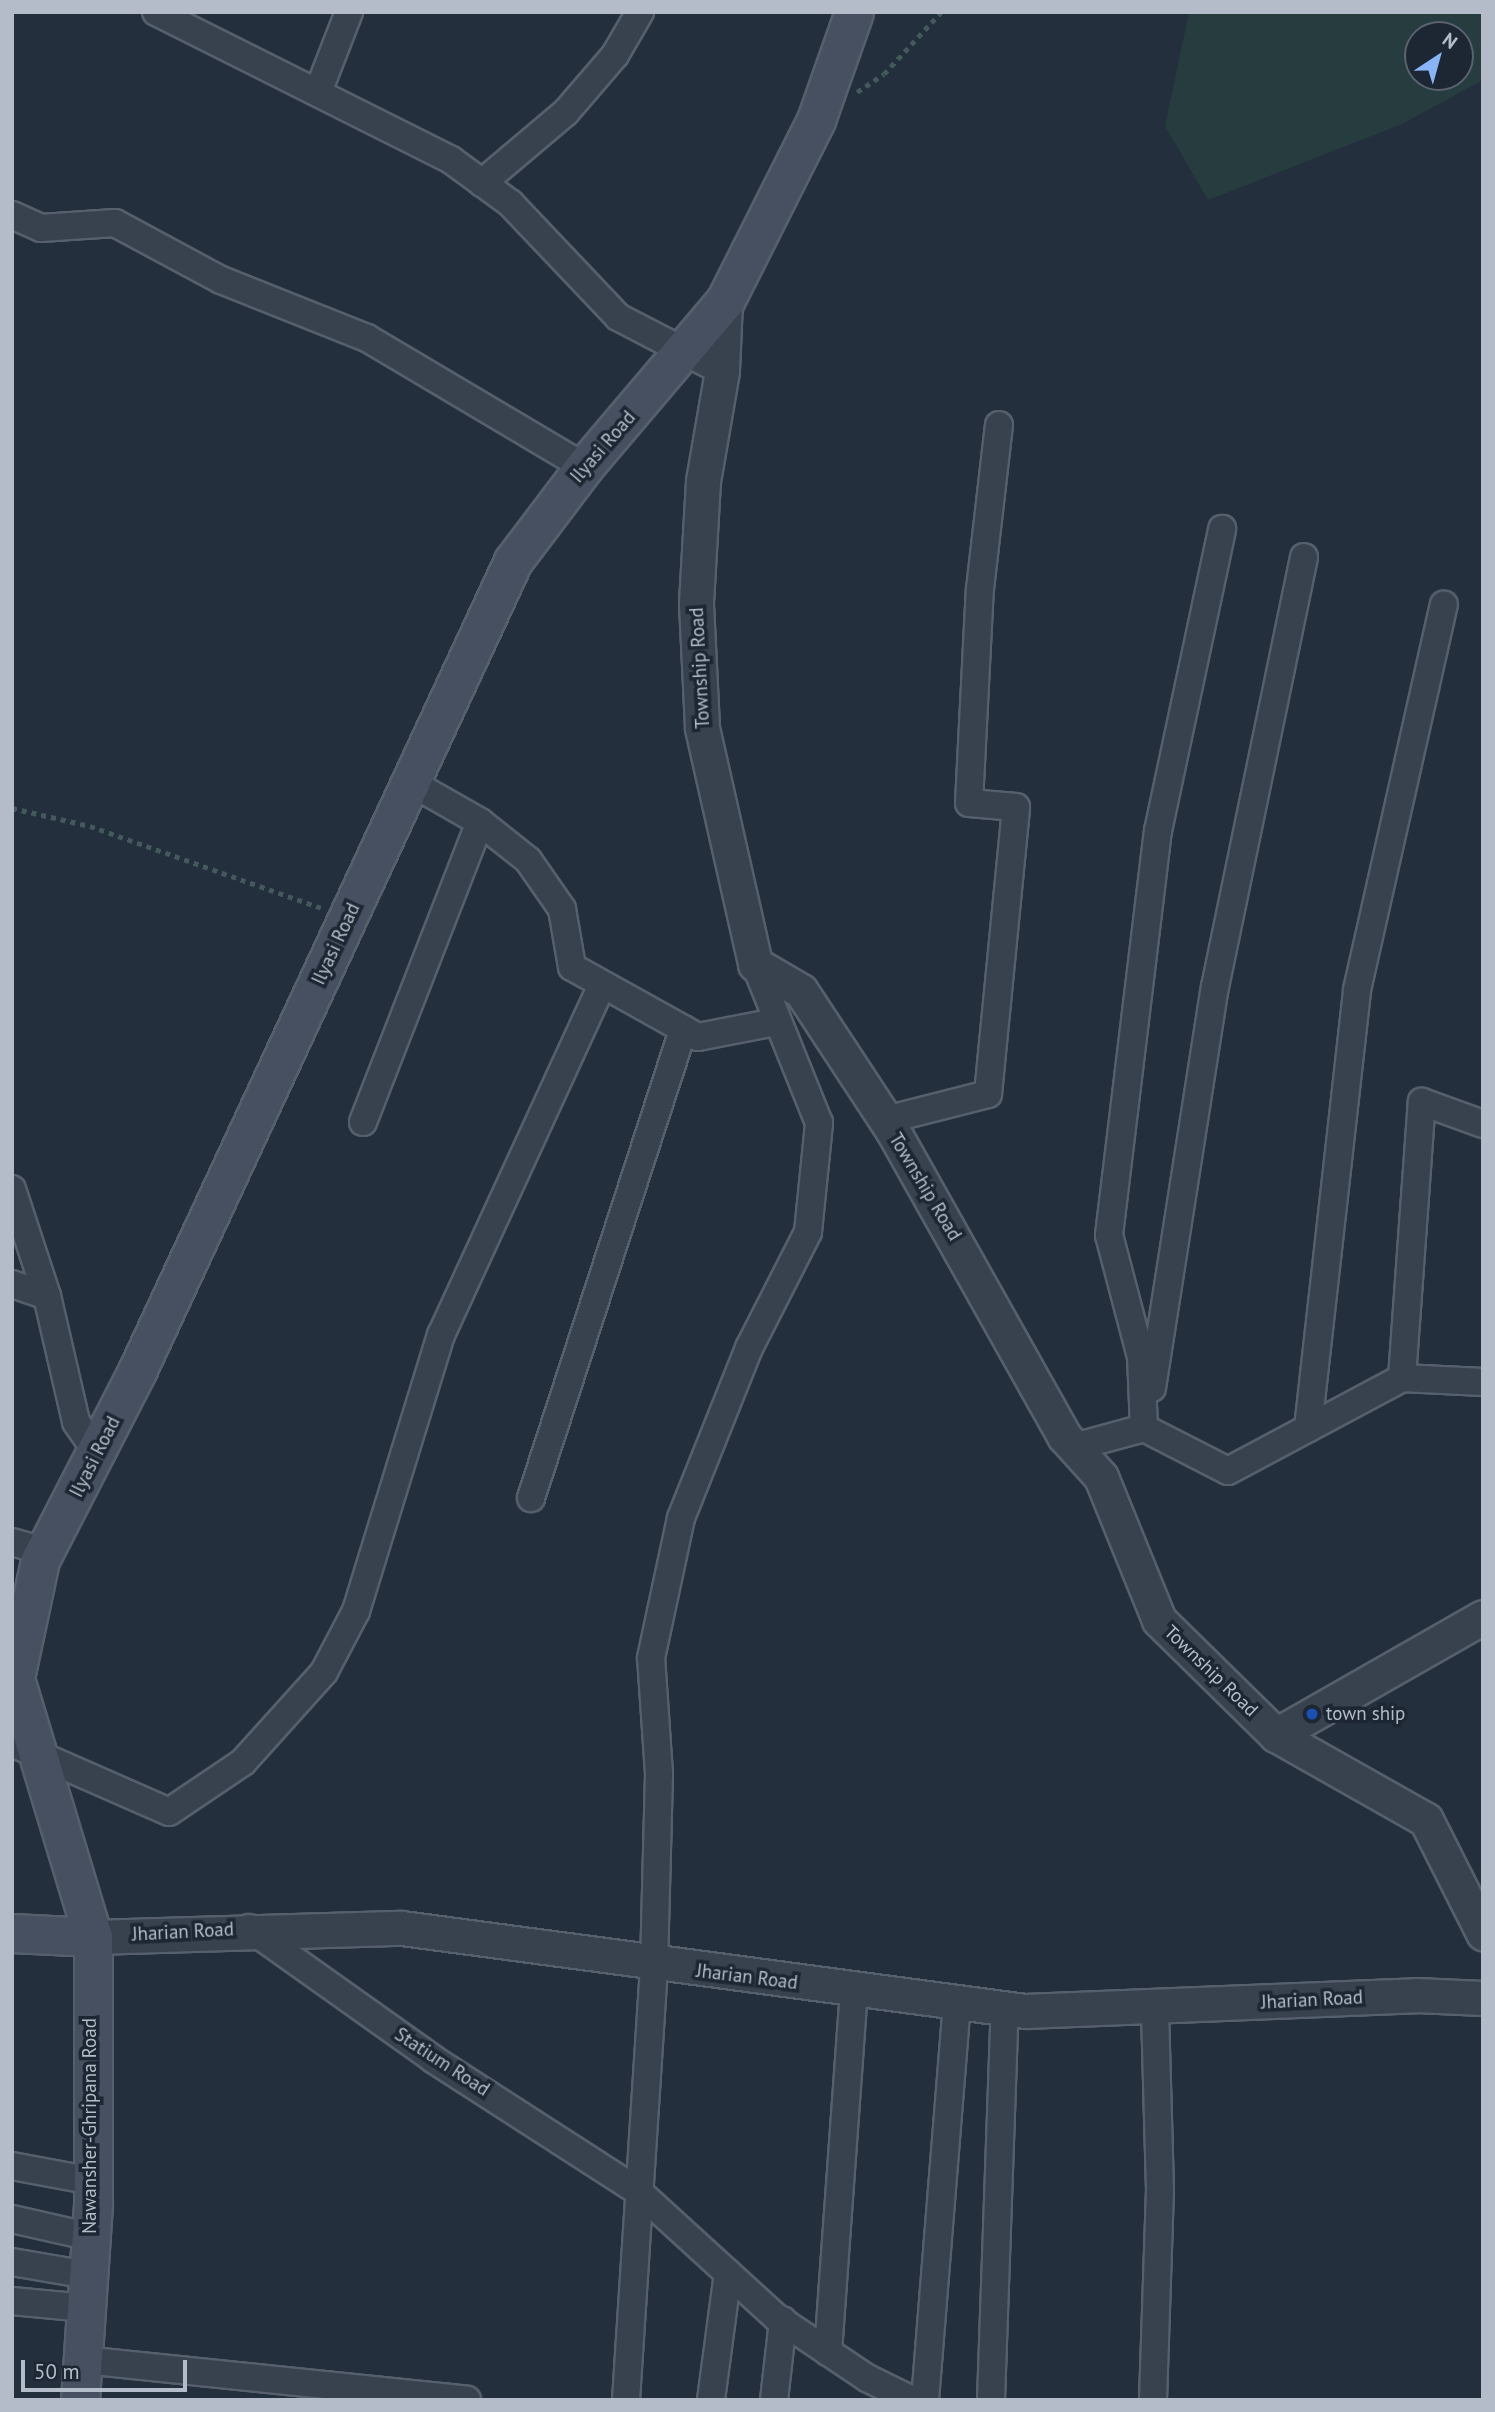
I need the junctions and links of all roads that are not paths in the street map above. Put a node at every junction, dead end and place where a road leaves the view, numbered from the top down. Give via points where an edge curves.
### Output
1 (156, 12) edge
2 (349, 12) edge
3 (640, 12) edge
4 (854, 12) edge
5 (318, 92) junction
6 (482, 183) junction
7 (12, 215) edge
8 (725, 301) junction
9 (684, 356) junction
10 (722, 371) junction
11 (999, 425) dead end
12 (584, 467) junction
13 (1222, 529) dead end
14 (1304, 557) dead end
15 (1444, 606) dead end
16 (410, 782) junction
17 (480, 822) junction
18 (755, 964) junction
19 (602, 985) junction
20 (776, 1022) junction
21 (683, 1029) junction
22 (886, 1120) junction
23 (363, 1122) dead end
24 (1483, 1124) edge
25 (12, 1189) edge
26 (12, 1284) edge
27 (47, 1296) junction
28 (1402, 1378) junction
29 (1483, 1382) edge
30 (1144, 1427) junction
31 (1308, 1428) junction
32 (1074, 1447) junction
33 (98, 1454) junction
34 (531, 1498) dead end
35 (28, 1547) edge
36 (1483, 1617) edge
37 (1276, 1735) junction
38 (25, 1751) edge
39 (249, 1928) junction
40 (12, 1933) edge
41 (1483, 1933) edge
42 (93, 1937) junction
43 (654, 1965) junction
44 (854, 1991) junction
45 (1483, 1998) edge
46 (957, 2003) junction
47 (1155, 2007) junction
48 (1005, 2008) junction
49 (12, 2166) edge
50 (93, 2181) junction
51 (639, 2191) junction
52 (12, 2220) edge
53 (91, 2237) junction
54 (12, 2262) edge
55 (728, 2273) junction
56 (87, 2292) junction
57 (12, 2301) edge
58 (783, 2321) junction
59 (828, 2352) junction
60 (83, 2360) junction
61 (80, 2400) edge
62 (467, 2400) edge
63 (626, 2400) edge
64 (711, 2400) edge
65 (774, 2400) edge
66 (912, 2400) edge
67 (925, 2400) edge
68 (990, 2400) edge
69 (1153, 2400) edge

1 - 5 street
2 - 5 street
3 - 6 street via 615,55 566,112
4 - 8 main road, Ilyasi Road via 816,120
5 - 6 street via 451,160
6 - 9 street via 618,317
7 - 12 street via 41,228 115,223 220,280 367,338
8 - 9 main road, Ilyasi Road
8 - 10 street, Township Road
9 - 10 street
9 - 12 main road, Ilyasi Road
10 - 18 street, Township Road via 703,481 696,604 702,728
11 - 22 street via 980,589 969,803 1016,807 988,1094
12 - 16 main road, Ilyasi Road via 513,561
13 - 30 street via 1158,831 1109,1235 1141,1357
14 - 30 street via 1215,987 1167,1318
15 - 31 street via 1357,990
16 - 17 street
16 - 33 main road, Ilyasi Road
17 - 19 street via 528,860 562,909 572,967
17 - 23 street
18 - 20 street
18 - 22 street, Township Road via 801,991
19 - 21 street
19 - 38 street via 441,1335 356,1611 324,1672 243,1762 169,1812
20 - 21 street via 698,1037
20 - 43 street via 819,1123 808,1232 749,1348 681,1518 662,1591 651,1658 659,1774
21 - 34 street
22 - 32 street, Township Road
24 - 28 street via 1422,1102
25 - 27 street
26 - 27 street
27 - 33 street via 76,1422
28 - 29 street
28 - 31 street
30 - 31 street via 1228,1471
30 - 32 street
32 - 37 street, Township Road via 1101,1477 1159,1620
33 - 35 main road, Ilyasi Road
35 - 38 main road, Ilyasi Road via 15,1678
36 - 37 street
37 - 41 street, Township Road via 1426,1820
38 - 42 main road, Ilyasi Road via 66,1832
39 - 42 street, Jharian Road
39 - 43 street, Jharian Road via 402,1928
39 - 51 street, Statium Road via 433,2059
40 - 42 main road, Jharian Road
42 - 50 main road, Nawansher-Ghripana Road
43 - 44 street, Jharian Road
43 - 51 street
44 - 46 street, Jharian Road
44 - 59 street
45 - 47 street, Jharian Road via 1416,1995
46 - 48 street, Jharian Road
46 - 67 street
47 - 48 street, Jharian Road
47 - 69 street via 1160,2190
48 - 68 street via 1002,2228
49 - 50 street
50 - 53 main road, Nawansher-Ghripana Road
51 - 55 street, Statium Road
51 - 63 street
52 - 53 street
53 - 56 main road, Nawansher-Ghripana Road
54 - 56 street
55 - 58 street, Statium Road
55 - 64 street
56 - 57 street
56 - 60 main road, Nawansher-Ghripana Road
58 - 59 street, Statium Road
58 - 65 street
59 - 66 street, Statium Road
60 - 61 main road, Nawansher-Ghripana Road
60 - 62 street

